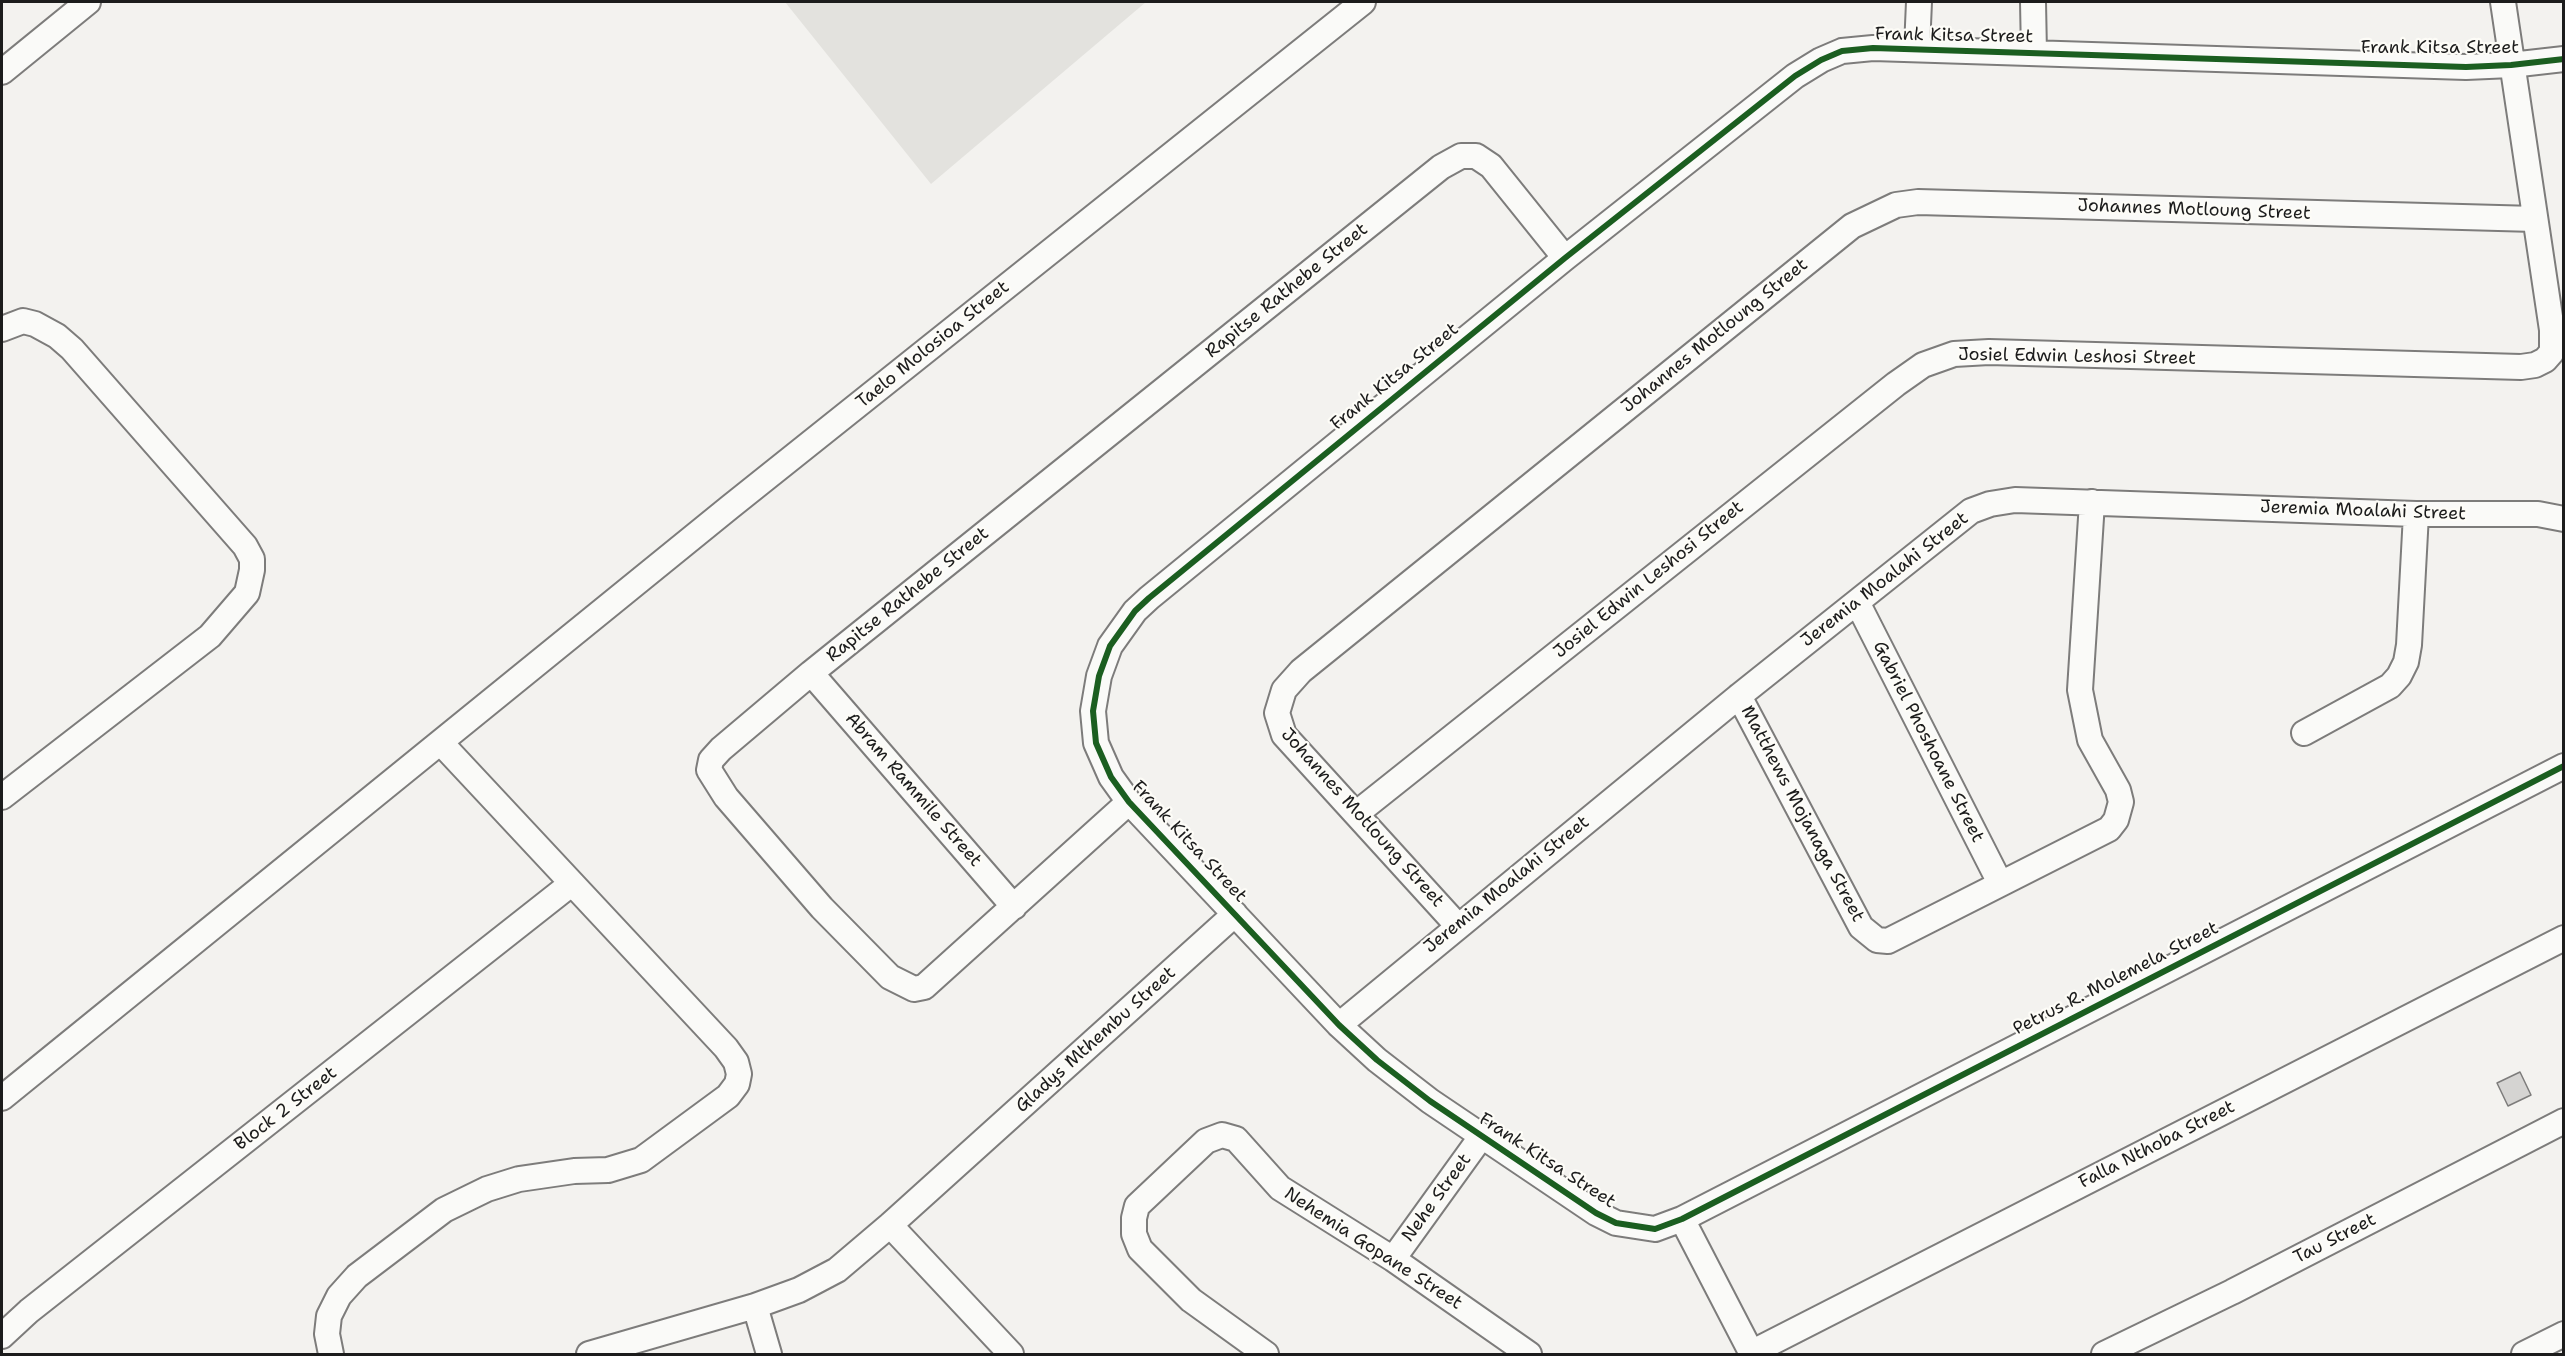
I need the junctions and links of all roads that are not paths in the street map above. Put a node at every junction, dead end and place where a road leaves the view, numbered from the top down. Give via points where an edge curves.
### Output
1 (88, 2) edge
2 (1363, 2) edge
3 (1919, 2) edge
4 (2033, 2) edge
5 (2503, 2) edge
6 (1917, 48) junction
7 (2034, 53) junction
8 (2564, 59) edge
9 (2511, 65) junction
10 (2, 72) edge
11 (2535, 219) junction
12 (1564, 258) junction
13 (2, 329) edge
14 (2092, 502) junction
15 (2416, 514) junction
16 (2564, 519) edge
17 (1857, 602) junction
18 (811, 673) junction
19 (1739, 696) junction
20 (2304, 733) dead end
21 (441, 743) junction
22 (2564, 765) edge
23 (5, 786) edge
24 (1129, 802) junction
25 (1357, 813) junction
26 (2000, 883) junction
27 (571, 884) junction
28 (1014, 907) junction
29 (1235, 914) junction
30 (1457, 925) junction
31 (2564, 938) edge
32 (1339, 1025) junction
33 (2, 1098) edge
34 (2564, 1121) edge
35 (1481, 1137) junction
36 (1682, 1219) junction
37 (890, 1225) junction
38 (1393, 1259) junction
39 (755, 1306) junction
40 (2564, 1334) edge
41 (2, 1336) edge
42 (331, 1354) edge
43 (589, 1354) edge
44 (769, 1354) edge
45 (1011, 1354) edge
46 (1266, 1354) edge
47 (1529, 1354) edge
48 (1752, 1354) edge
49 (2104, 1354) edge
50 (2524, 1354) edge

1 - 10 street
2 - 21 street, Taelo Molosioa Street
3 - 6 street
4 - 7 street, Frank Kitsa Street
5 - 9 street, Frank Kitsa Street
6 - 7 street, Frank Kitsa Street
6 - 12 street, Frank Kitsa Street via 1842,51 1794,76
7 - 9 street, Frank Kitsa Street via 2466,67
8 - 9 street, Frank Kitsa Street
9 - 11 street, Josiel Edwin Leshosi Street
11 - 25 street, Josiel Edwin Leshosi Street via 2553,343 2552,352 2535,365 1989,352 1954,354 1923,365
11 - 25 street, Johannes Motloung Street via 1918,202 1872,215 1852,226 1710,339 1301,670 1279,700 1279,725
12 - 18 street, Rapitse Rathebe Street via 1491,166 1476,156 1461,156 1441,167
12 - 24 street, Frank Kitsa Street via 1135,611 1110,646 1099,676 1093,711 1096,743 1111,777
13 - 23 street via 23,321 35,324 72,349 245,546 252,559 247,593 210,636
14 - 15 street, Jeremia Moalahi Street
14 - 17 street, Jeremia Moalahi Street via 2014,500 1971,511
14 - 26 street, Matthews Mojanaga Street via 2080,690 2090,740 2118,790 2120,810 2109,830
15 - 16 street, Jeremia Moalahi Street via 2538,514
15 - 20 street via 2409,645 2399,676 2390,686
17 - 19 street, Jeremia Moalahi Street
17 - 26 street, Gabriel Phoshoane Street
18 - 28 street, Abram Rammile Street
18 - 28 street, Rapitse Rathebe Street via 721,749 711,760 709,770 726,797 822,908 890,977 914,989 924,987
19 - 26 street, Matthews Mojanaga Street via 1861,927 1877,940 1888,942
19 - 30 street, Jeremia Moalahi Street
21 - 27 street
21 - 33 street, Taelo Molosioa Street
22 - 36 street, Petrus R. Molemela Street
24 - 28 street, Rapitse Rathebe Street
24 - 29 street, Frank Kitsa Street
25 - 30 street, Johannes Motloung Street
27 - 41 street, Block 2 Street
27 - 42 street via 726,1048 736,1062 737,1084 728,1096 641,1160 608,1170 519,1179 444,1210 357,1275 339,1296 329,1316
29 - 32 street, Frank Kitsa Street
29 - 37 street, Gladys Mthembu Street
30 - 32 street, Jeremia Moalahi Street
31 - 48 street, Falla Nthoba Street
32 - 35 street, Frank Kitsa Street via 1386,1067
34 - 49 street, Tau Street
35 - 36 street, Frank Kitsa Street via 1616,1223 1655,1229
35 - 38 street, Nehe Street
36 - 48 street
37 - 39 street, Gladys Mthembu Street via 837,1270 799,1290
37 - 45 street
38 - 46 street, Nehemia Gopane Street via 1280,1188 1236,1139 1222,1135 1206,1140 1137,1206 1134,1233 1140,1249 1191,1300
38 - 47 street, Nehemia Gopane Street
39 - 43 street, Gladys Mthembu Street
39 - 44 street
40 - 50 street

